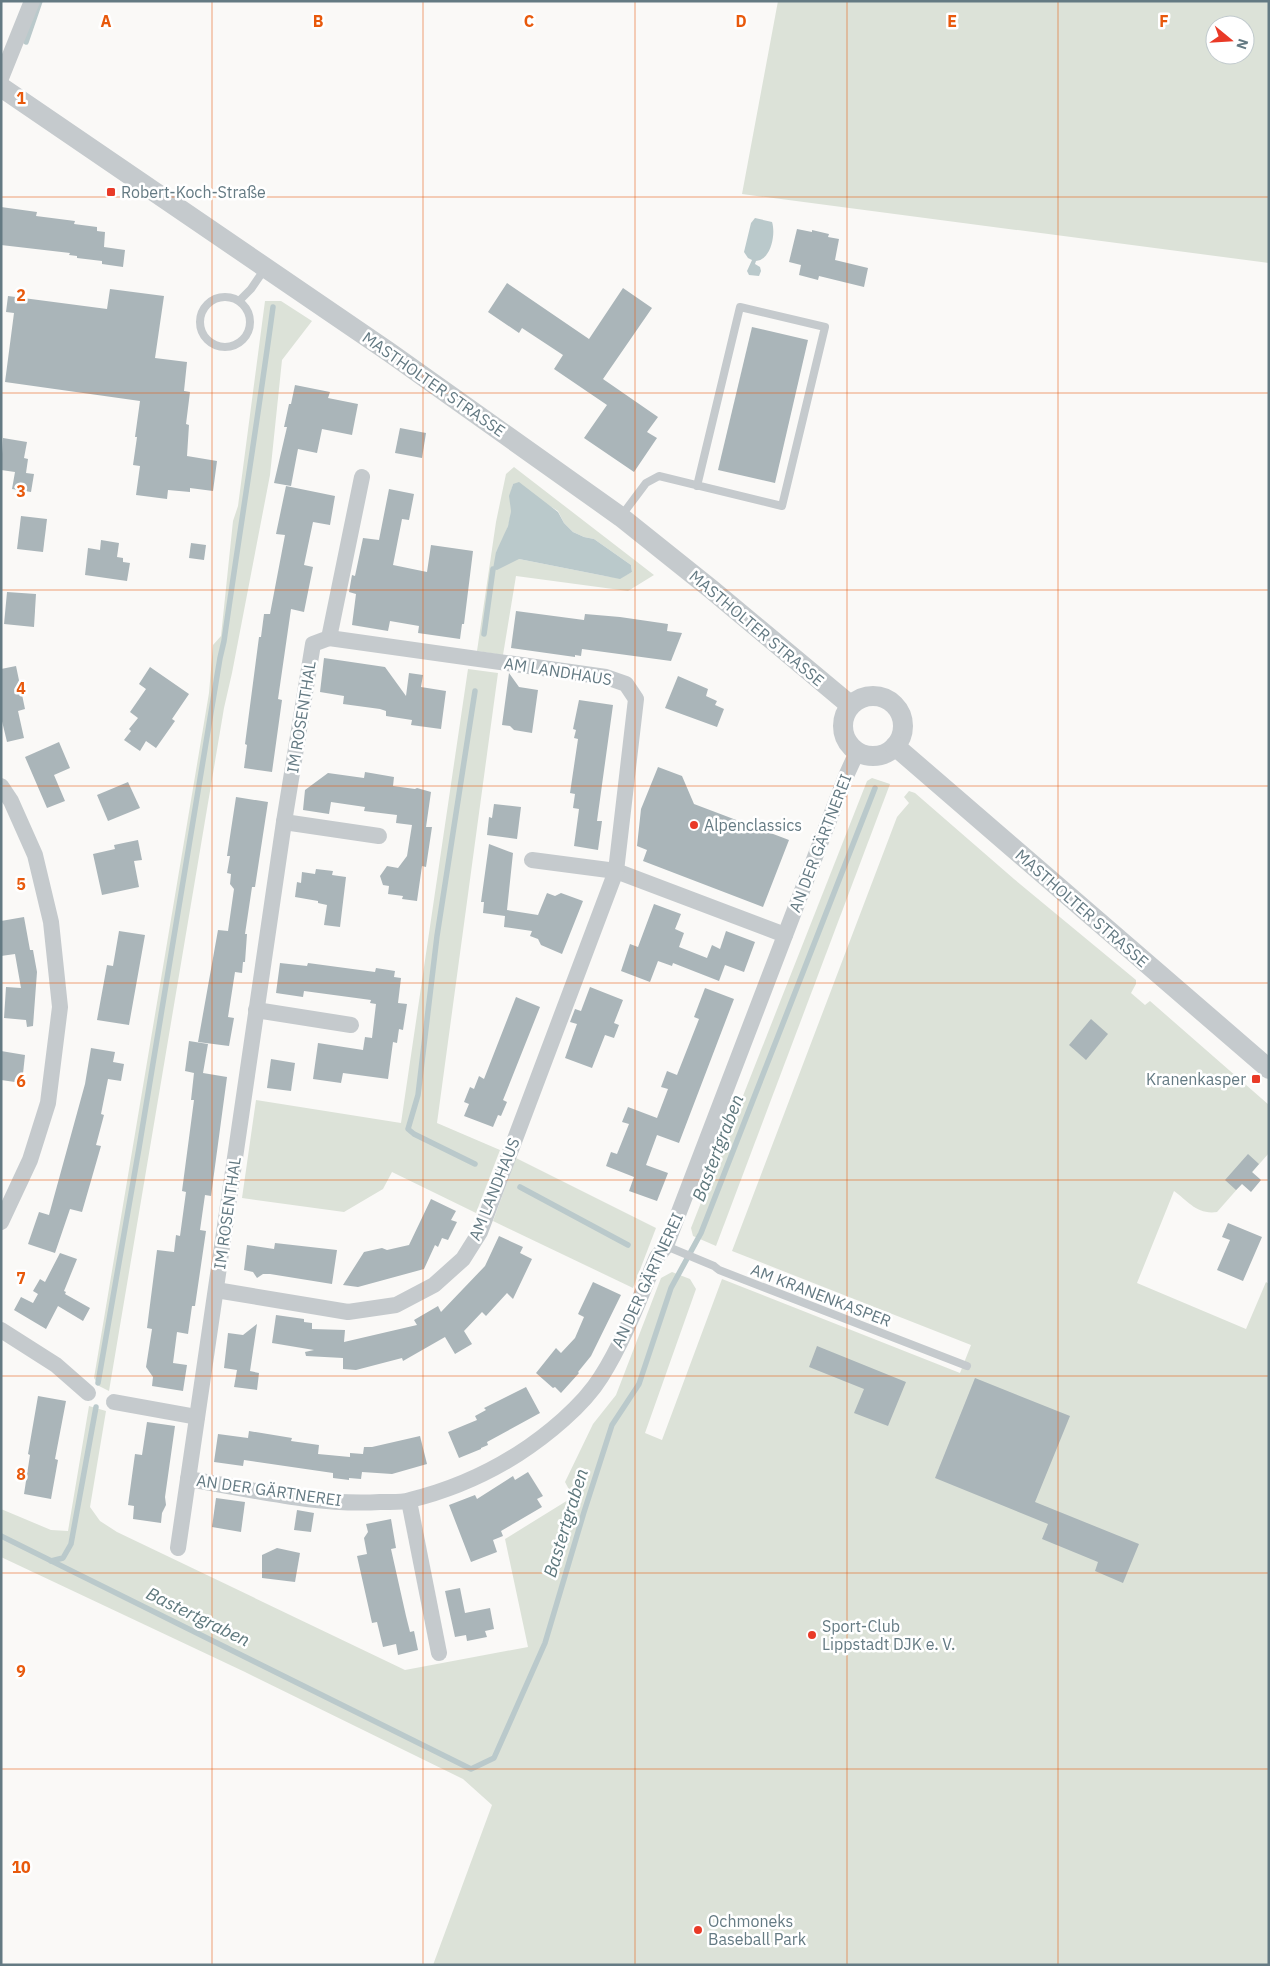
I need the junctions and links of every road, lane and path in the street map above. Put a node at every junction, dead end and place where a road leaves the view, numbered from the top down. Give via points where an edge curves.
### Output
1 (32, 1) edge
2 (1, 78) edge
3 (1, 87) edge
4 (266, 268) junction
5 (239, 301) junction
6 (362, 477) dead end
7 (696, 486) junction
8 (621, 517) junction
9 (329, 638) junction
10 (850, 705) junction
11 (895, 746) junction
12 (857, 752) junction
13 (1, 786) edge
14 (284, 822) junction
15 (378, 836) dead end
16 (532, 860) dead end
17 (616, 871) junction
18 (785, 935) junction
19 (256, 1010) junction
20 (351, 1025) dead end
21 (1269, 1069) edge
22 (1, 1222) edge
23 (672, 1248) junction
24 (216, 1290) junction
25 (1, 1330) edge
26 (967, 1366) dead end
27 (88, 1393) dead end
28 (114, 1402) dead end
29 (197, 1417) junction
30 (188, 1478) junction
31 (409, 1501) junction
32 (178, 1548) dead end
33 (439, 1652) dead end

1 - 2 street
3 - 4 street, MASTHOLTER STRASSE
4 - 5 lane
4 - 8 street, MASTHOLTER STRASSE
5 - 5 lane via 248,312 250,325 245,338 235,345 221,347 207,340 200,329 200,316 208,303 227,296
6 - 9 street
7 - 7 lane via 782,506 825,327 740,307
7 - 8 lane via 659,476 646,483
8 - 10 street, MASTHOLTER STRASSE
9 - 14 street, IM ROSENTHAL via 313,644
9 - 17 street, AM LANDHAUS via 606,677 626,684 636,699
10 - 11 street via 858,699 876,695 893,703 903,719 900,738
10 - 12 street via 845,713 843,730 850,746
11 - 12 street via 877,756
11 - 21 street, MASTHOLTER STRASSE
12 - 18 street, AN DER GÄRTNEREI
13 - 22 street via 35,855 51,922 60,1007 48,1103 30,1160
14 - 15 street
14 - 19 street, IM ROSENTHAL
16 - 17 street
17 - 18 street
17 - 24 street, AM LANDHAUS via 480,1232 463,1259 434,1285 396,1305 348,1312
18 - 23 street, AN DER GÄRTNEREI
19 - 20 street
19 - 24 street, IM ROSENTHAL
23 - 26 lane, AM KRANENKASPER via 719,1270
23 - 31 street, AN DER GÄRTNEREI via 657,1257 600,1378 569,1414 537,1442 504,1463 469,1480
24 - 29 street, IM ROSENTHAL
25 - 27 street via 56,1365
28 - 29 street
29 - 30 street, IM ROSENTHAL
30 - 31 street, AN DER GÄRTNEREI via 318,1501
30 - 32 street, IM ROSENTHAL
31 - 33 street

